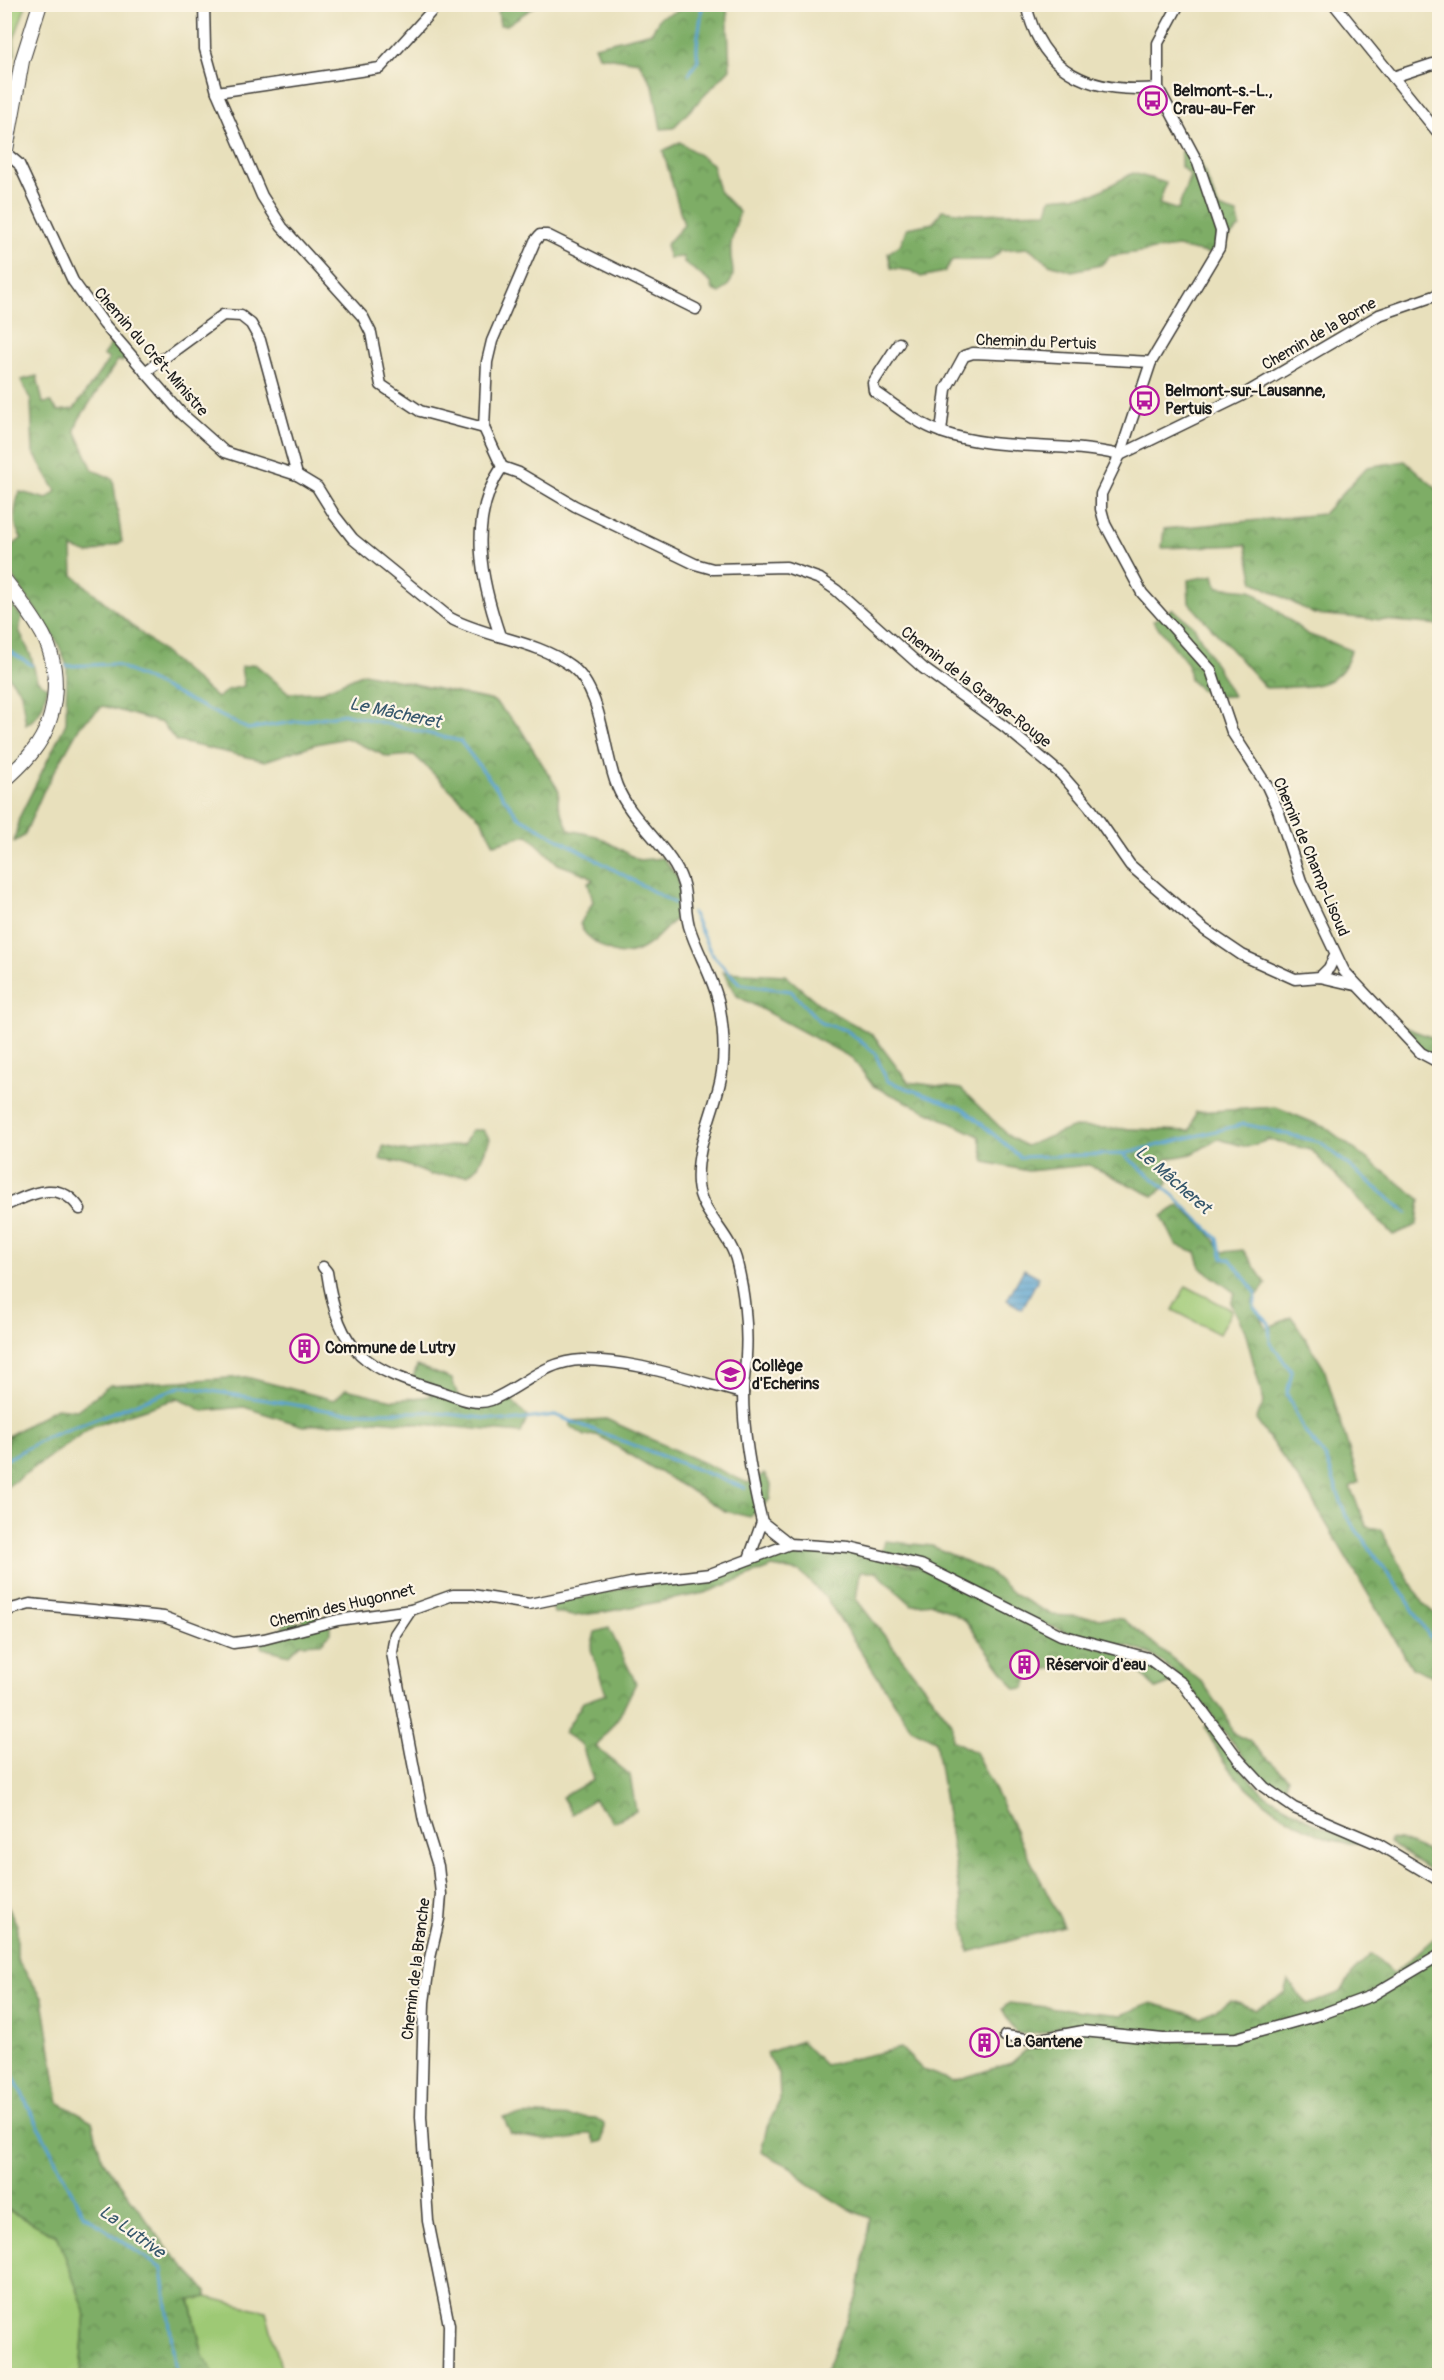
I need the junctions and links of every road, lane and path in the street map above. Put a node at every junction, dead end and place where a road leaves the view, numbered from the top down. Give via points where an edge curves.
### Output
1 (40, 4) edge
2 (204, 4) edge
3 (438, 4) edge
4 (1026, 4) edge
5 (1179, 4) edge
6 (1334, 4) edge
7 (1440, 64) edge
8 (1392, 77) junction
9 (1158, 88) junction
10 (217, 92) junction
11 (1440, 135) edge
12 (6, 157) edge
13 (1440, 294) edge
14 (696, 309) dead end
15 (898, 343) dead end
16 (1151, 362) junction
17 (145, 372) junction
18 (484, 428) junction
19 (941, 432) junction
20 (1120, 455) junction
21 (502, 467) junction
22 (297, 475) junction
23 (4, 579) edge
24 (500, 636) junction
25 (4, 781) edge
26 (1335, 956) junction
27 (1320, 977) junction
28 (1355, 985) junction
29 (1440, 1064) edge
30 (4, 1206) edge
31 (80, 1209) dead end
32 (323, 1267) dead end
33 (743, 1393) junction
34 (762, 1522) junction
35 (790, 1544) junction
36 (750, 1556) junction
37 (411, 1610) junction
38 (4, 1611) edge
39 (1440, 1881) edge
40 (1440, 1955) edge
41 (1005, 2036) dead end
42 (448, 2376) edge

1 - 12 street via 22,61
2 - 10 street via 205,49
3 - 10 street via 380,68
4 - 9 street via 1028,18 1042,43 1067,73 1100,86
5 - 9 street via 1158,43
6 - 8 street
7 - 8 street
8 - 11 street
9 - 16 street via 1198,163 1221,231 1219,248
10 - 18 street via 262,196 282,227 363,317 371,333 381,385 420,411
12 - 17 street, Chemin du Crêt-Ministre via 19,164 73,281
13 - 20 street, Chemin de la Borne via 1379,315 1240,396
14 - 18 street via 547,235 540,235 492,341 484,378
15 - 19 street via 873,383 874,391
16 - 19 street, Chemin du Pertuis via 1009,354 964,356 946,389
16 - 20 street
17 - 22 street, Chemin du Crêt-Ministre via 225,452
17 - 22 street via 223,315 241,316 260,340
18 - 21 street
19 - 20 street
20 - 26 street, Chemin de Champ-Lisoud via 1099,503 1105,524 1142,594 1211,670 1232,732 1278,810 1301,881
21 - 24 street via 491,482 483,512 480,550 482,576
21 - 27 street, Chemin de la Grange-Rouge via 695,564 713,569 786,567 820,579 923,668 1005,727 1061,774 1130,865 1205,930 1242,955 1295,979
22 - 24 street, Chemin du Crêt-Ministre via 317,487 353,539 437,608 464,626
23 - 25 street via 50,650 55,687 45,732 35,750
24 - 33 street, Chemin du Crêt-Ministre via 571,666 583,679 596,708 611,772 622,798 683,879 689,925 710,972 722,1035 722,1071 698,1160 698,1187 737,1261 746,1354
26 - 27 street
26 - 28 street
27 - 28 street, Chemin de la Grange-Rouge
28 - 29 street via 1421,1053
30 - 31 street via 45,1190 72,1198
32 - 33 street via 337,1323 363,1359 414,1384 467,1400 491,1400 558,1363 582,1360 631,1364
33 - 34 street, Chemin du Crêt-Ministre via 751,1468
34 - 35 street
34 - 36 street
35 - 36 street, Chemin des Hugonnet
35 - 39 street via 849,1548 921,1565 1061,1635 1148,1658 1183,1684 1264,1787 1294,1808 1378,1844
36 - 37 street, Chemin des Hugonnet via 734,1567 710,1574 631,1582 546,1602 529,1604 453,1595
37 - 38 street, Chemin des Hugonnet via 338,1620 233,1643 164,1617 30,1604
37 - 42 street, Chemin de la Branche via 395,1634 392,1653 441,1894 424,2002 421,2117 428,2221 449,2325
40 - 41 street via 1371,1996 1236,2038 1163,2039 1083,2031 1035,2040

